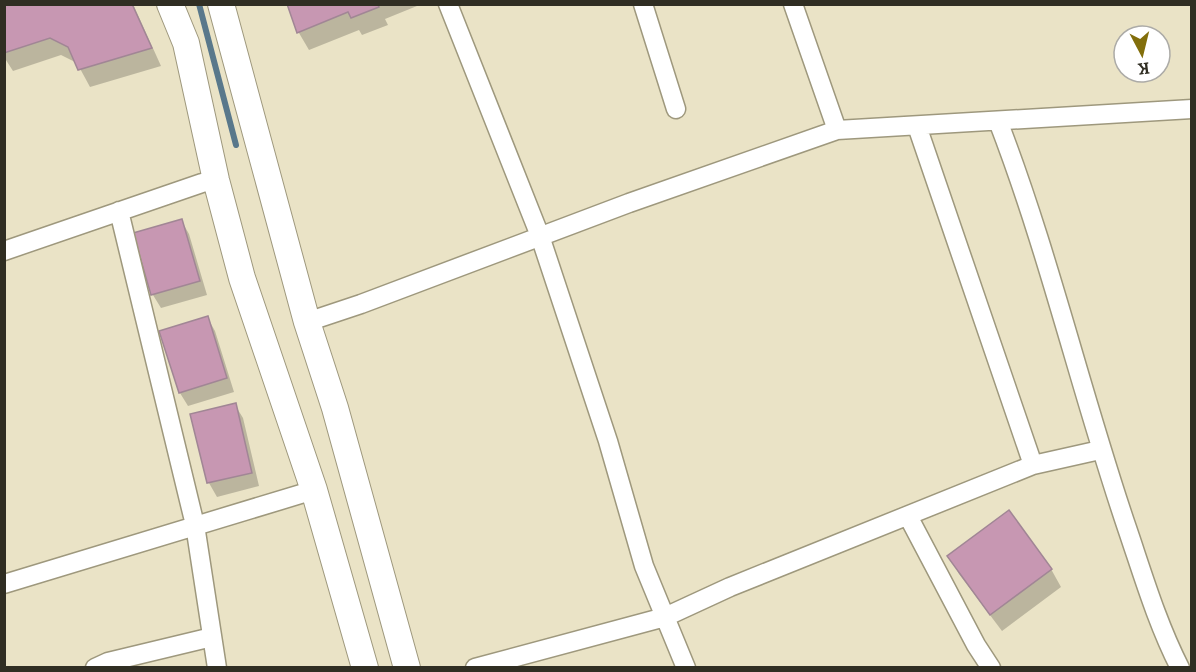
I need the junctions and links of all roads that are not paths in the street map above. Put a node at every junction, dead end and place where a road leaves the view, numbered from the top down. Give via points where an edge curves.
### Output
1 (170, 4) edge
2 (221, 4) edge
3 (448, 4) edge
4 (643, 4) edge
5 (794, 4) edge
6 (676, 109) dead end
7 (1191, 109) edge
8 (998, 121) junction
9 (918, 126) junction
10 (837, 130) junction
11 (216, 180) junction
12 (119, 212) junction
13 (540, 236) junction
14 (4, 251) edge
15 (307, 322) junction
16 (1100, 450) junction
17 (1033, 465) junction
18 (314, 490) junction
19 (908, 516) junction
20 (195, 525) junction
21 (4, 584) edge
22 (664, 616) junction
23 (212, 637) junction
24 (95, 668) edge
25 (217, 668) edge
26 (365, 668) edge
27 (407, 668) edge
28 (475, 668) edge
29 (686, 668) edge
30 (991, 668) edge
31 (1180, 668) edge

1 - 11 main road via 186,43
2 - 15 main road
3 - 13 street
4 - 6 street
5 - 10 street
7 - 8 street
8 - 9 street
8 - 16 street via 1019,175
9 - 10 street
9 - 17 street
10 - 13 street
11 - 12 street
11 - 18 main road via 242,278
12 - 14 street
12 - 20 street
13 - 15 street
13 - 22 street via 608,441 644,566
15 - 27 main road via 345,442
16 - 17 street
16 - 31 street via 1163,634
17 - 19 street
18 - 20 street
18 - 26 main road
19 - 22 street
19 - 30 street
20 - 21 street
20 - 23 street
22 - 28 street
22 - 29 street
23 - 24 street
23 - 25 street

